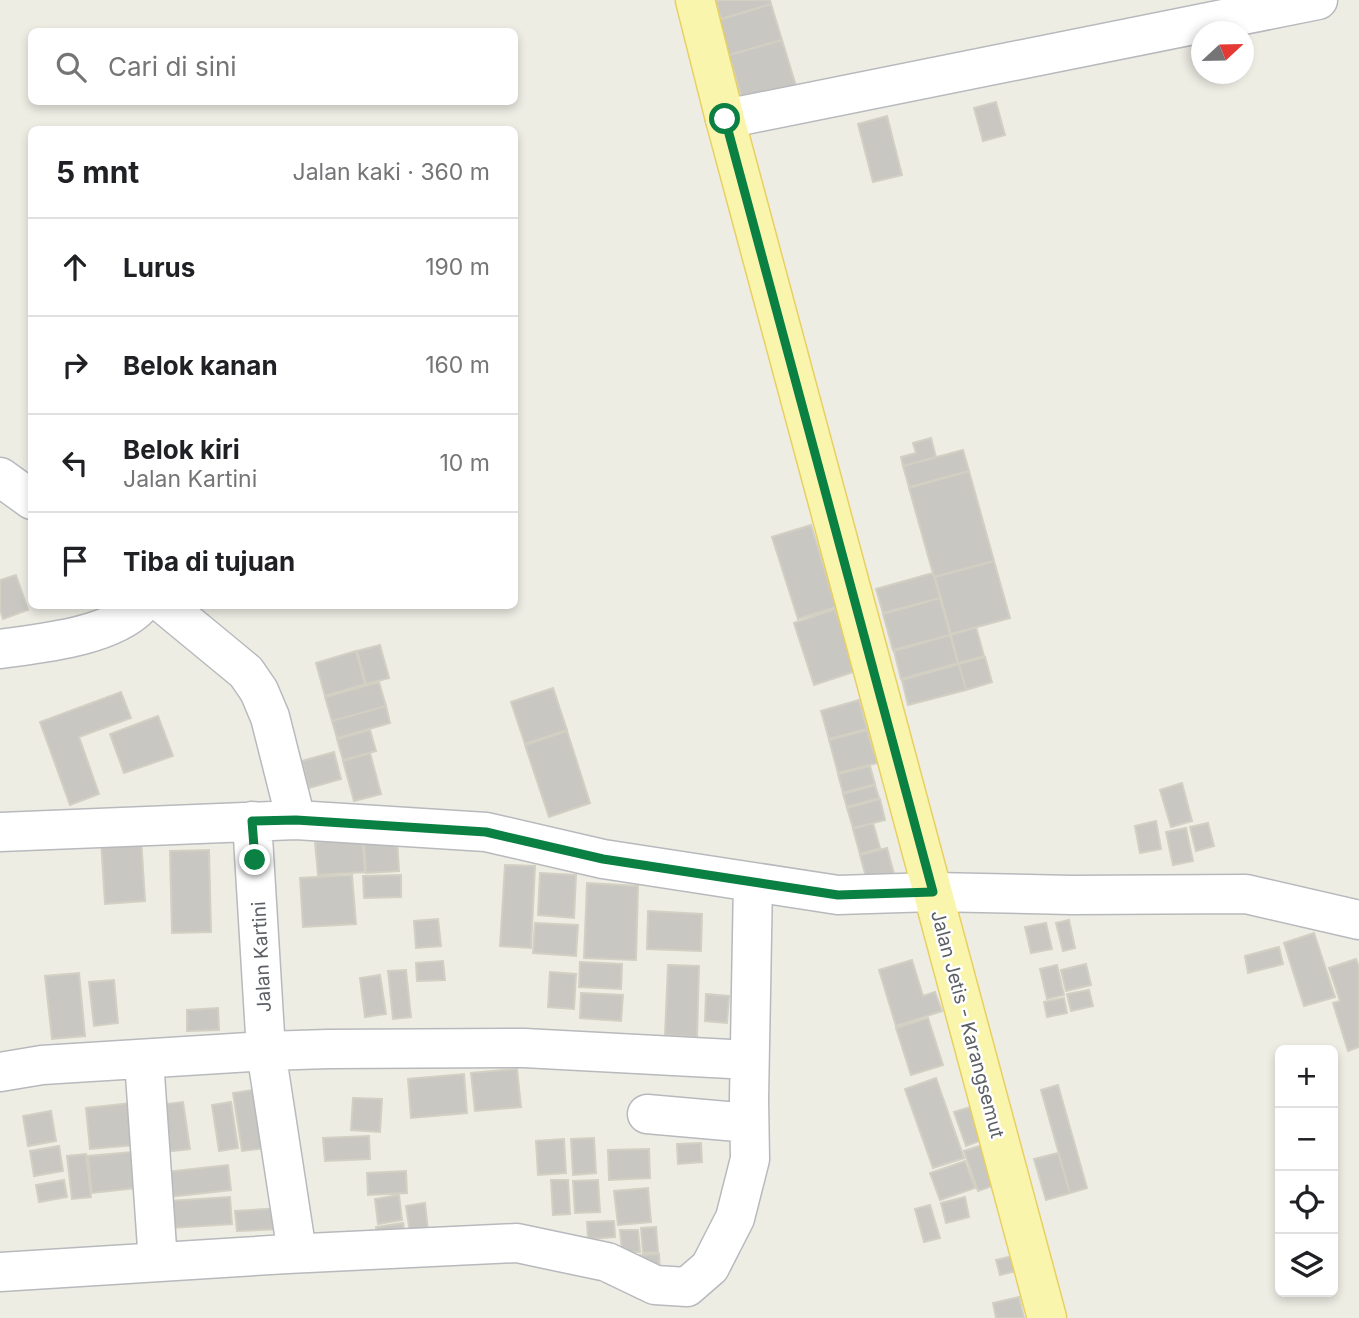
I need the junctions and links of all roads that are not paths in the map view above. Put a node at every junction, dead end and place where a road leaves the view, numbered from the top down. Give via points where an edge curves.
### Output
1 (695, 0) edge
2 (1318, 0) edge
3 (725, 119) junction
4 (137, 609) edge
5 (170, 609) edge
6 (0, 649) edge
7 (296, 820) junction
8 (252, 821) junction
9 (0, 832) edge
10 (753, 882) junction
11 (933, 892) junction
12 (1359, 920) edge
13 (266, 1051) junction
14 (144, 1059) junction
15 (749, 1060) junction
16 (0, 1072) edge
17 (647, 1114) dead end
18 (749, 1123) junction
19 (297, 1253) junction
20 (158, 1262) junction
21 (0, 1272) edge
22 (1047, 1318) edge

1 - 3 main road, Jalan Jetis - Karangsemut
2 - 3 street
3 - 11 main road, Jalan Jetis - Karangsemut
4 - 6 street via 103,628
5 - 7 street via 246,672 259,691
7 - 8 street
7 - 10 street via 486,832 603,859
8 - 9 street
8 - 13 street, Jalan Kartini
10 - 11 street via 838,895
10 - 15 street
11 - 12 street via 1246,894
11 - 22 main road, Jalan Jetis - Karangsemut
13 - 14 street
13 - 15 street via 524,1048
13 - 19 street, Jalan Kartini
14 - 16 street
14 - 20 street
15 - 18 street
17 - 18 street
18 - 19 street via 750,1159 735,1218 710,1267 687,1287 654,1285 607,1262 517,1242
19 - 20 street
20 - 21 street

